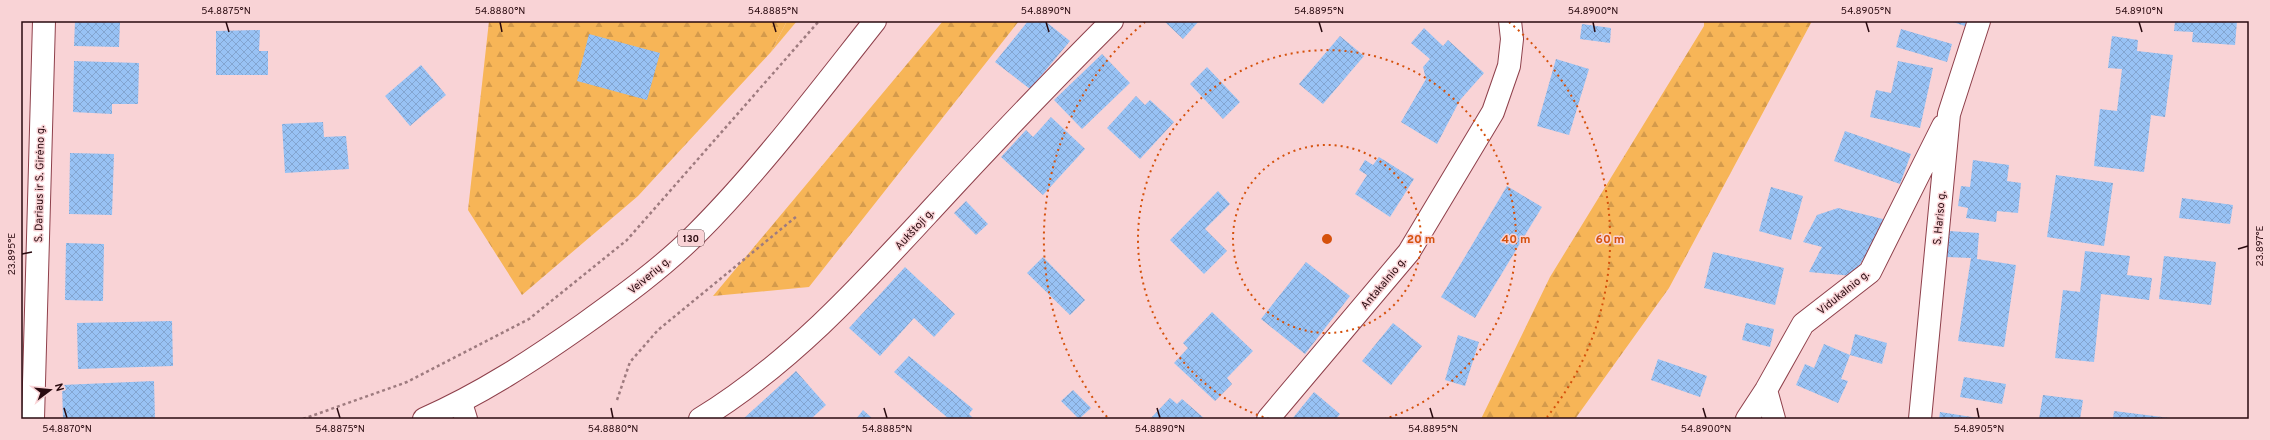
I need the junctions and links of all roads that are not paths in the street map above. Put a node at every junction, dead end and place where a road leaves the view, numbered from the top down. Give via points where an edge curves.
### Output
1 (44, 21) edge
2 (875, 21) edge
3 (1112, 21) edge
4 (1510, 21) edge
5 (1979, 21) edge
6 (1949, 114) junction
7 (1766, 390) junction
8 (464, 411) edge
9 (33, 419) edge
10 (424, 419) edge
11 (700, 419) edge
12 (1268, 419) edge
13 (1747, 419) edge
14 (1774, 419) edge
15 (1920, 419) edge

1 - 9 street, S. Dariaus ir S. Girėno g.
2 - 8 street, Veiverių g. / 130 via 759,164 680,248 626,295
3 - 11 street, Aukštoji g. via 1040,93 856,292 771,371
4 - 12 street, Antakalnio g. via 1512,38 1509,66 1493,112 1413,245
5 - 6 street, S. Hariso g.
6 - 7 street, Vidukalnio g. via 1870,272 1803,324
6 - 15 street, S. Hariso g.
7 - 13 street, Vidukalnio g.
7 - 14 street
8 - 10 street, Veiverių g. / 130

